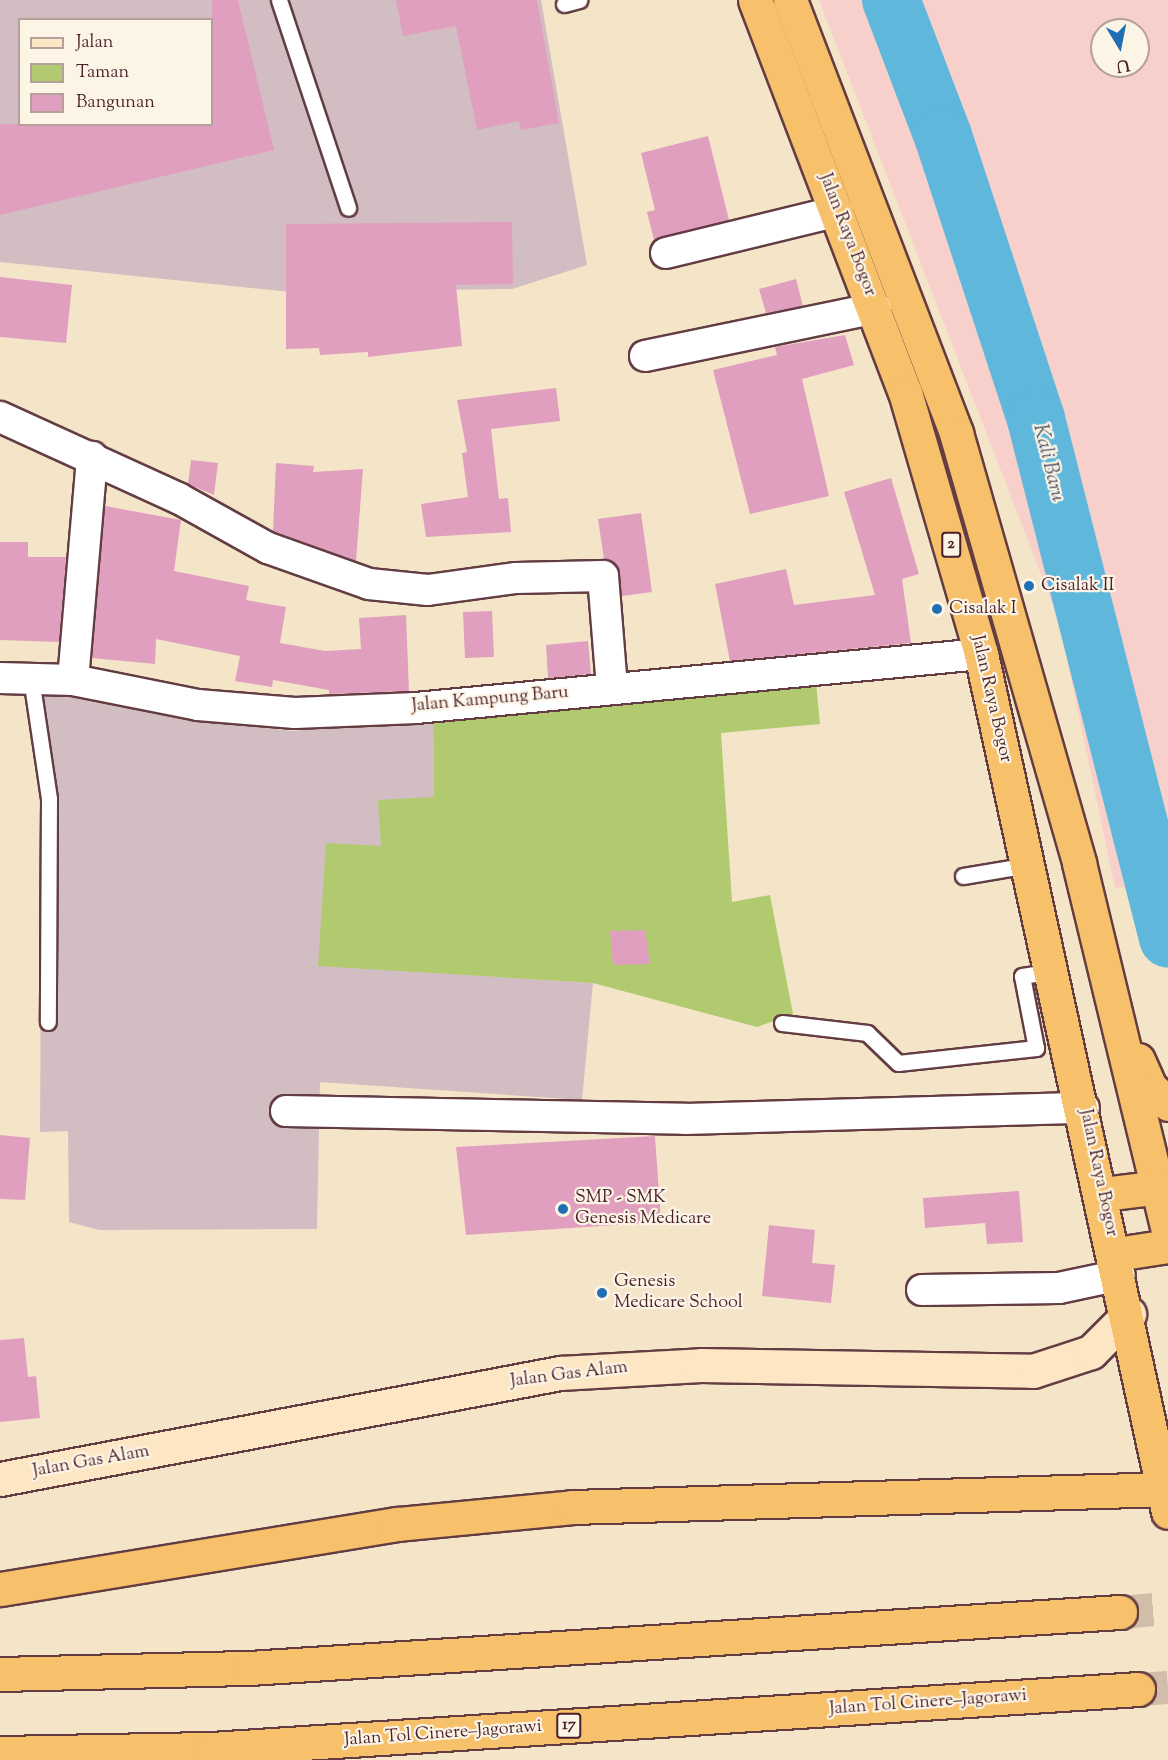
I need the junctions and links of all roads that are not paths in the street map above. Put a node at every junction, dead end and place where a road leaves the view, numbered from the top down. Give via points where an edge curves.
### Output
1 (279, 0) edge
2 (755, 0) edge
3 (790, 0) edge
4 (348, 208) dead end
5 (838, 211) junction
6 (666, 253) dead end
7 (876, 308) junction
8 (645, 356) dead end
9 (0, 417) edge
10 (92, 458) junction
11 (981, 654) junction
12 (0, 678) edge
13 (31, 678) junction
14 (73, 680) junction
15 (612, 689) junction
16 (1029, 865) junction
17 (963, 876) dead end
18 (1053, 971) junction
19 (1117, 1014) junction
20 (48, 1022) dead end
21 (782, 1023) dead end
22 (1168, 1104) edge
23 (1084, 1108) junction
24 (286, 1111) dead end
25 (1163, 1186) edge
26 (1103, 1194) junction
27 (1168, 1231) edge
28 (1168, 1246) edge
29 (1118, 1265) junction
30 (922, 1290) dead end
31 (1129, 1314) junction
32 (0, 1479) edge
33 (1166, 1497) edge
34 (0, 1589) edge
35 (1120, 1612) tunnel mouth
36 (0, 1674) edge
37 (1138, 1689) tunnel mouth
38 (0, 1753) edge

1 - 4 lane
2 - 5 highway, Jalan Raya Bogor / 2
3 - 19 highway, Jalan Raya Bogor / 2 via 956,432
5 - 6 street
5 - 7 highway, Jalan Raya Bogor / 2
7 - 8 street
7 - 11 highway, Jalan Raya Bogor / 2 via 925,455
9 - 10 street
10 - 14 street
10 - 15 street via 268,548 369,584 428,590 516,578 603,576
11 - 15 street, Jalan Kampung Baru
11 - 16 highway, Jalan Raya Bogor / 2
12 - 13 street, Jalan Kampung Baru
13 - 14 street, Jalan Kampung Baru
13 - 20 lane via 49,799
14 - 15 street, Jalan Kampung Baru via 198,705 295,712 416,708
16 - 17 lane
16 - 18 highway, Jalan Raya Bogor / 2
18 - 21 lane via 1022,976 1036,1048 898,1064 867,1033
18 - 23 highway, Jalan Raya Bogor / 2
19 - 22 highway via 1150,1087
19 - 25 highway, Jalan Raya Bogor / 2
23 - 24 street via 685,1119
23 - 26 highway, Jalan Raya Bogor / 2
25 - 26 highway
25 - 27 highway, Jalan Raya Bogor / 2
26 - 29 highway, Jalan Raya Bogor / 2
28 - 29 highway
29 - 30 street via 1059,1288
29 - 31 highway, Jalan Raya Bogor / 2
31 - 32 main road, Jalan Gas Alam via 1090,1352 1033,1371 701,1365 560,1373
31 - 33 highway, Jalan Raya Bogor
33 - 34 highway via 572,1507 397,1524
35 - 36 highway via 249,1668
37 - 38 highway, Jalan Tol Cinere–Jagorawi / 17 via 211,1749

